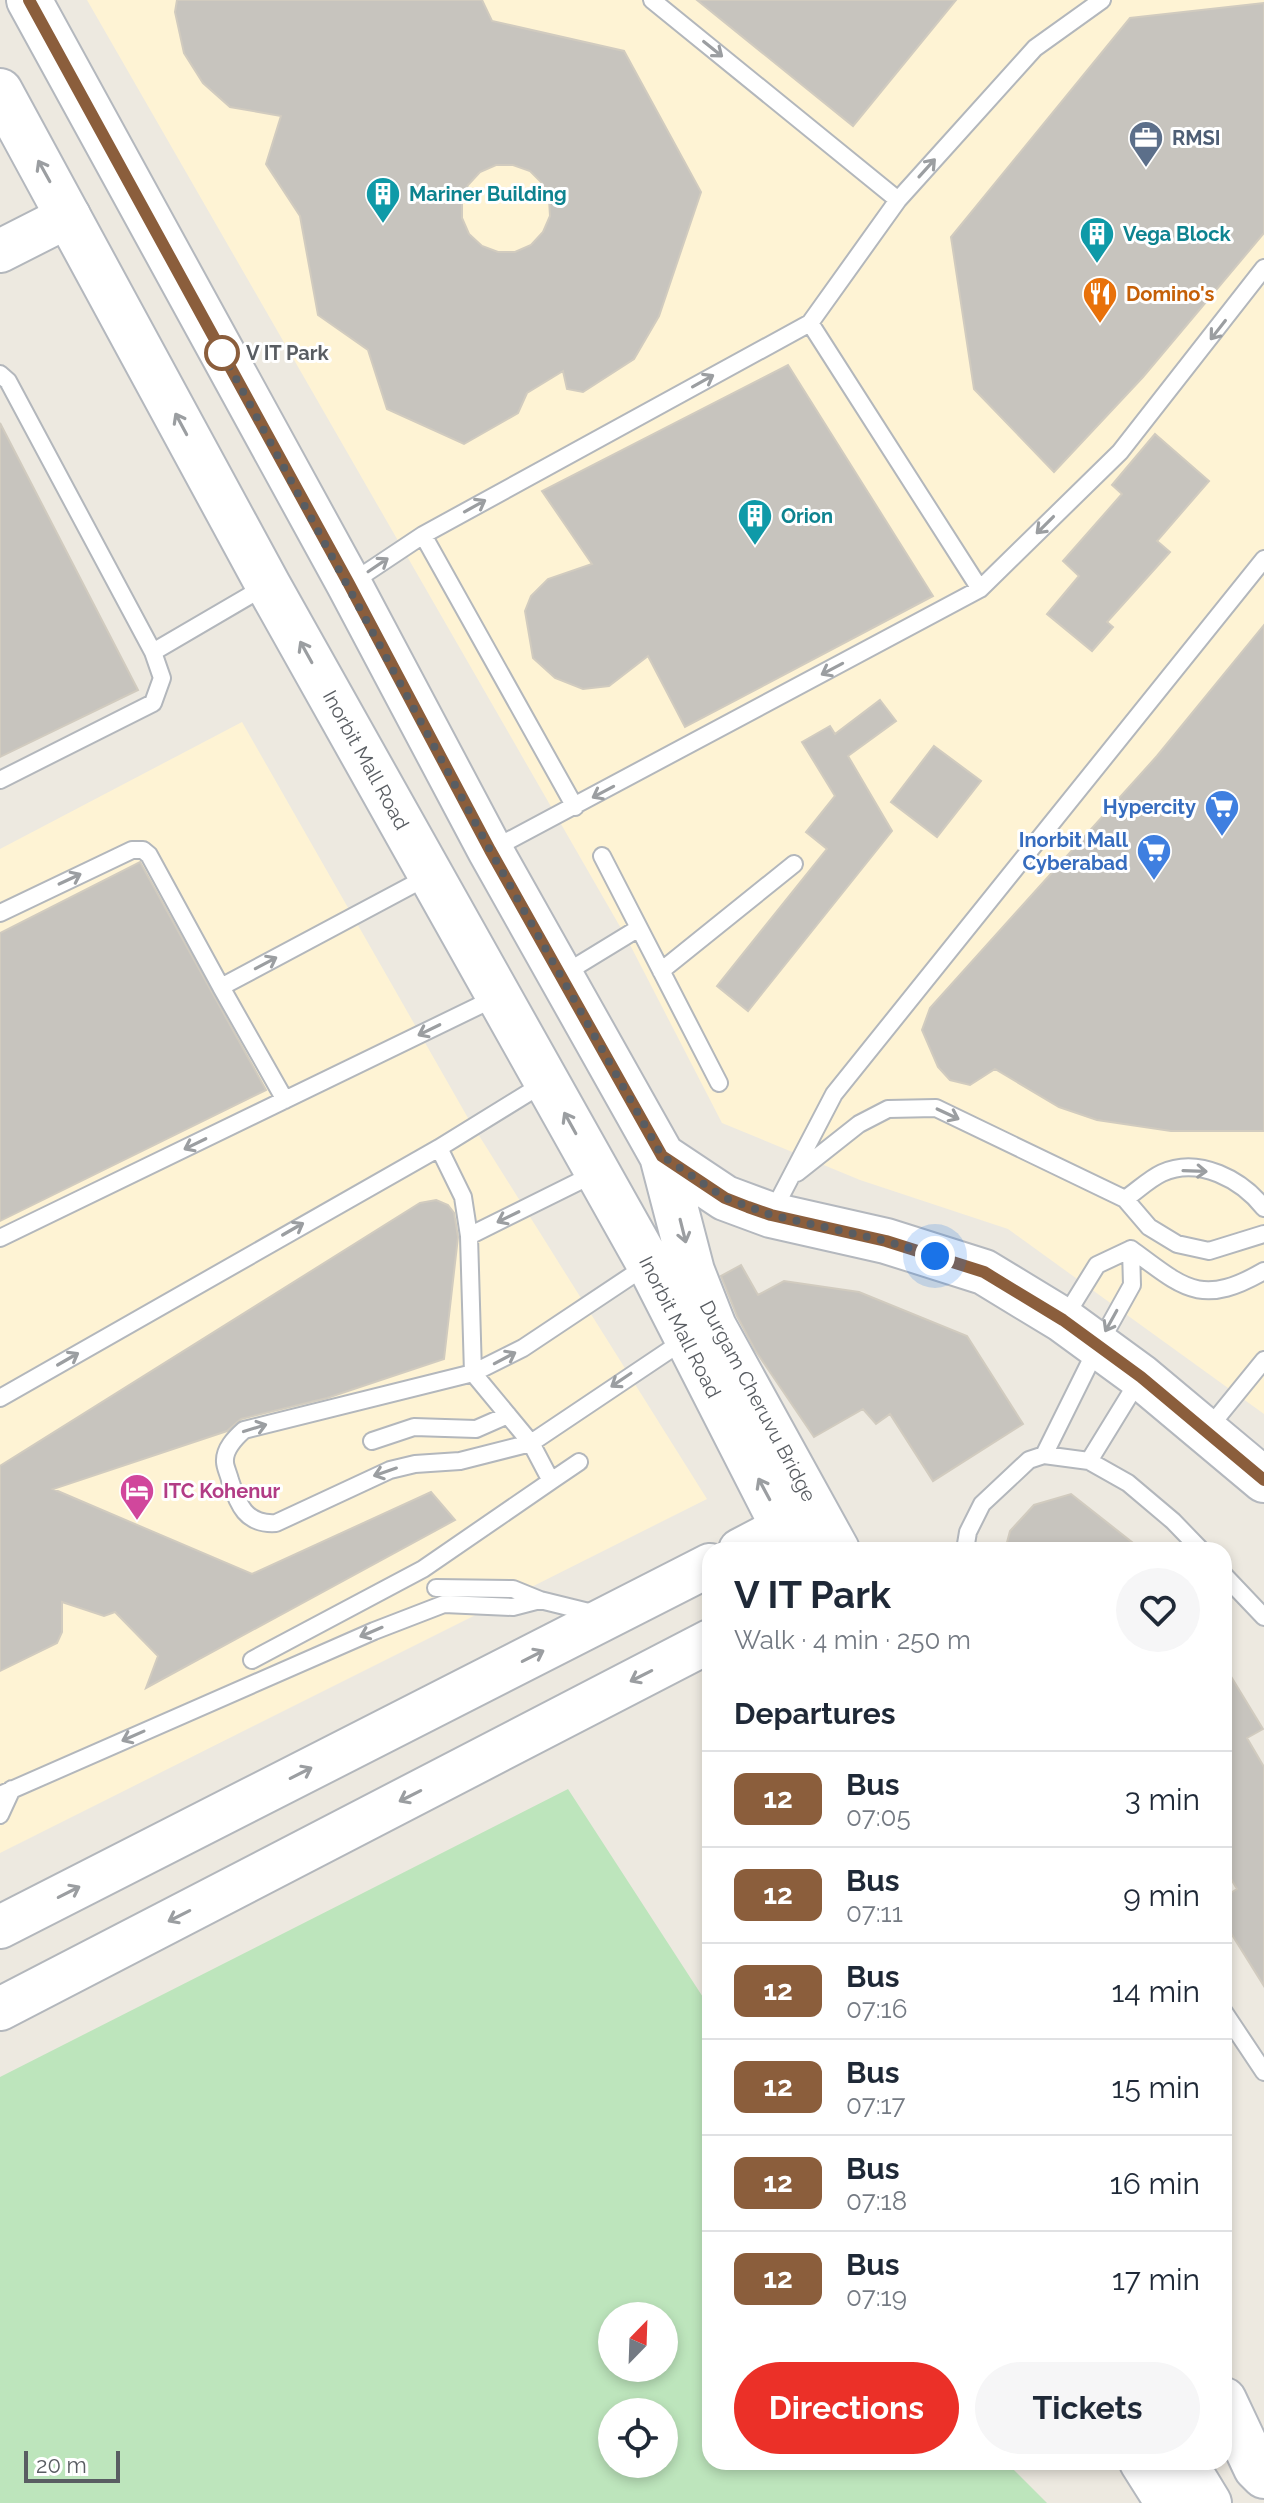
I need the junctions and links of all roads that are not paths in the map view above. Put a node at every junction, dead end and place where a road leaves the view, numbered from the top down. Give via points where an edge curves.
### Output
1 (29, 0) edge
2 (652, 0) edge
3 (1102, 0) edge
4 (0, 91) edge
5 (898, 200) junction
6 (69, 216) junction
7 (0, 251) edge
8 (1264, 268) edge
9 (810, 323) junction
10 (0, 374) edge
11 (423, 535) junction
12 (1264, 559) edge
13 (349, 584) junction
14 (268, 585) junction
15 (980, 589) junction
16 (153, 652) junction
17 (0, 780) edge
18 (575, 807) junction
19 (490, 850) junction
20 (602, 856) dead end
21 (794, 864) dead end
22 (431, 875) junction
23 (0, 913) edge
24 (639, 928) junction
25 (661, 971) junction
26 (561, 976) junction
27 (221, 987) junction
28 (499, 996) junction
29 (546, 1082) junction
30 (719, 1083) dead end
31 (285, 1100) junction
32 (439, 1148) junction
33 (662, 1156) junction
34 (598, 1173) junction
35 (792, 1177) junction
36 (1125, 1199) junction
37 (1264, 1208) edge
38 (771, 1215) junction
39 (1264, 1234) edge
40 (469, 1236) junction
41 (0, 1238) edge
42 (1131, 1249) junction
43 (649, 1264) junction
44 (1264, 1271) edge
45 (1063, 1320) junction
46 (687, 1338) junction
47 (1098, 1346) junction
48 (1264, 1360) edge
49 (473, 1373) junction
50 (1141, 1377) junction
51 (0, 1398) edge
52 (508, 1415) junction
53 (732, 1428) joint
54 (1207, 1430) junction
55 (372, 1441) dead end
56 (531, 1443) junction
57 (1044, 1455) junction
58 (1089, 1461) junction
59 (579, 1462) dead end
60 (1264, 1480) edge
61 (551, 1481) junction
62 (790, 1539) edge
63 (833, 1542) edge
64 (966, 1542) edge
65 (1193, 1542) edge
66 (423, 1569) junction
67 (702, 1569) edge
68 (1232, 1583) edge
69 (436, 1588) junction
70 (540, 1600) junction
71 (444, 1604) junction
72 (610, 1616) junction
73 (1264, 1617) edge
74 (702, 1645) edge
75 (252, 1660) dead end
76 (6, 1792) edge
77 (0, 1815) edge
78 (0, 1927) edge
79 (0, 2009) edge
80 (1232, 2024) edge
81 (1264, 2072) edge
82 (1232, 2417) edge
83 (1147, 2470) edge
84 (1189, 2470) edge
85 (1264, 2476) edge
86 (1168, 2503) edge
87 (1209, 2503) edge

1 - 13 main road
2 -> 5 lane
5 -> 3 lane via 1035,48
6 -> 4 main road, Inorbit Mall Road
5 - 9 lane
6 - 7 street
14 -> 6 main road, Inorbit Mall Road
8 -> 15 lane via 1120,452
11 -> 9 lane
9 - 15 lane
10 - 16 lane
13 -> 11 lane
11 - 18 lane
12 - 35 lane via 834,1094
13 - 19 main road
14 - 16 lane
22 -> 14 main road, Inorbit Mall Road
15 -> 18 lane
16 - 17 lane via 162,678 153,703
18 - 19 lane
19 - 26 main road
20 - 24 lane
21 - 25 lane
27 -> 22 lane
22 - 28 main road, Inorbit Mall Road
23 -> 27 lane via 132,850 143,850
24 - 25 lane
24 - 26 lane
25 - 30 lane
26 - 33 main road
27 - 31 lane
28 - 29 main road, Inorbit Mall Road
28 -> 31 lane
29 - 32 lane
34 -> 29 main road, Inorbit Mall Road
31 -> 41 lane
32 - 40 lane via 463,1197
51 -> 32 lane
33 - 38 main road via 725,1198
33 -> 63 main road, Durgam Cheruvu Bridge via 692,1271 714,1327
34 -> 40 lane
34 - 43 main road, Inorbit Mall Road
35 -> 36 lane via 874,1116 912,1106 936,1108
35 - 38 lane
36 -> 37 lane via 1163,1172 1189,1169 1236,1180
36 - 39 lane via 1149,1227 1177,1244 1209,1251
38 - 45 main road via 886,1241 984,1272
40 - 49 lane
42 - 44 lane via 1182,1287 1209,1291
42 - 45 lane via 1097,1265
42 -> 47 lane via 1132,1285
43 - 46 main road, Inorbit Mall Road
49 -> 43 lane via 523,1348
45 - 47 main road
46 - 53 main road, Inorbit Mall Road
46 -> 56 lane
47 - 50 main road
47 - 57 lane
48 - 54 lane
49 - 52 lane
56 -> 49 lane via 460,1461 390,1470 276,1523 266,1524 239,1508 224,1461 244,1430
50 - 54 main road
50 - 58 lane
52 - 55 lane via 476,1429 414,1427
52 - 56 lane
62 -> 53 main road, Durgam Cheruvu Bridge
54 - 60 main road
56 - 61 lane
57 - 58 lane
57 - 64 lane via 1029,1460 982,1504
58 - 65 lane via 1128,1483
59 - 61 lane
61 - 66 lane
66 - 69 lane
66 - 75 lane
67 - 72 street
68 - 73 lane
69 - 70 lane via 513,1589
69 - 71 lane
70 - 71 lane via 513,1607
70 - 72 lane
71 -> 76 lane
78 -> 72 street
74 -> 79 street
76 - 77 lane
80 - 81 lane
82 - 85 main road
83 - 86 main road
84 - 87 main road

